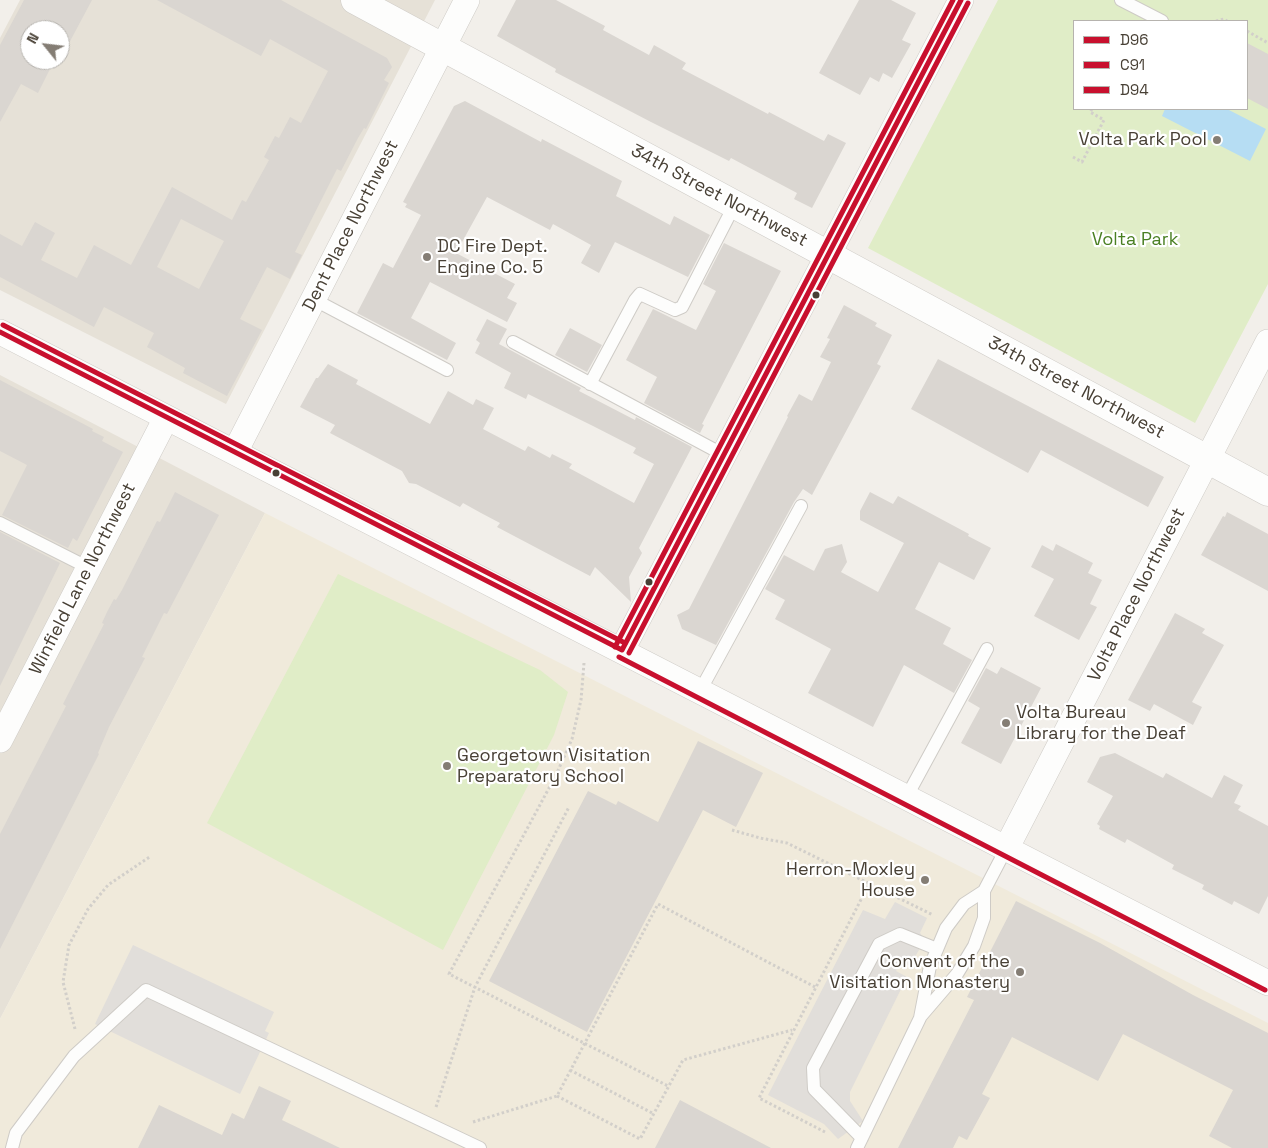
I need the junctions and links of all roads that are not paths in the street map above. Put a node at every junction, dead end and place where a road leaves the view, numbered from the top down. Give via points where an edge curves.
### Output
1 (355, 0) edge
2 (467, 0) edge
3 (961, 0) edge
4 (1121, 0) edge
5 (1160, 20) edge
6 (443, 47) junction
7 (735, 204) junction
8 (828, 255) junction
9 (313, 299) junction
10 (0, 332) edge
11 (513, 342) dead end
12 (1268, 342) edge
13 (447, 370) dead end
14 (590, 384) junction
15 (166, 418) junction
16 (235, 452) junction
17 (724, 455) junction
18 (1208, 460) junction
19 (1268, 492) edge
20 (801, 506) dead end
21 (0, 523) edge
22 (89, 568) junction
23 (987, 648) dead end
24 (622, 650) junction
25 (700, 691) junction
26 (0, 740) edge
27 (906, 798) junction
28 (1006, 848) junction
29 (984, 891) junction
30 (937, 949) junction
31 (1268, 983) edge
32 (920, 1018) junction
33 (859, 1143) edge
34 (12, 1148) edge
35 (480, 1148) edge

1 - 6 street, 34th Street Northwest
2 - 6 street, Dent Place Northwest
3 - 8 street
4 - 5 lane
6 - 7 street, 34th Street Northwest
6 - 9 street, Dent Place Northwest
7 - 8 street, 34th Street Northwest
7 - 14 lane via 682,307 675,310 640,294
8 - 17 street
8 - 18 street, 34th Street Northwest
9 - 13 lane
9 - 16 street, Dent Place Northwest
10 - 15 street
11 - 14 lane
12 - 18 street, Volta Place Northwest
14 - 17 lane
15 - 16 street
15 - 22 street, Winfield Lane Northwest
16 - 24 street
17 - 24 street
18 - 19 street, 34th Street Northwest
18 - 28 street, Volta Place Northwest
20 - 25 lane
21 - 22 lane
22 - 26 street, Winfield Lane Northwest
23 - 27 lane
24 - 25 street
25 - 27 street
27 - 28 street
28 - 29 lane
28 - 31 street
29 - 30 lane via 964,904 946,928
29 - 32 lane via 984,918 974,946 957,974
30 - 32 lane via 930,966
30 - 33 lane via 900,934 879,944 813,1068 814,1089
32 - 33 lane
34 - 35 lane via 16,1133 74,1056 146,990

